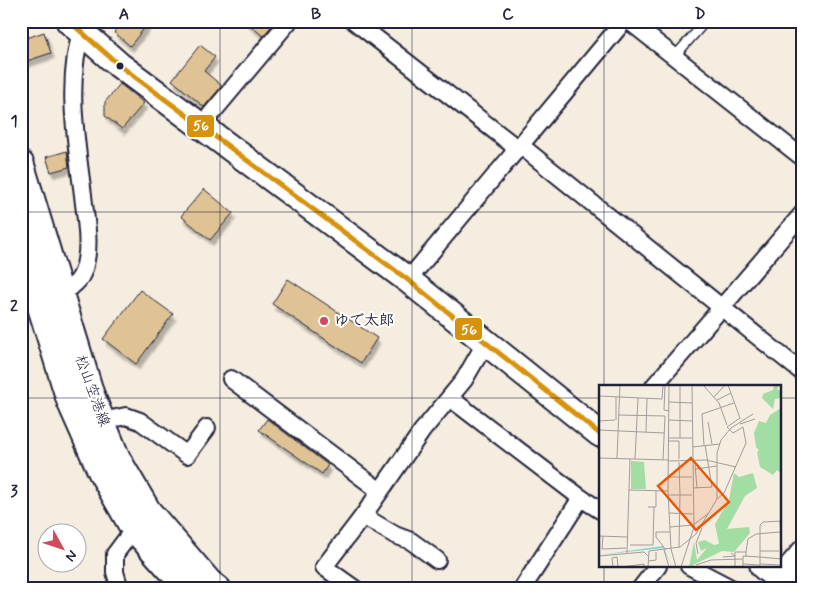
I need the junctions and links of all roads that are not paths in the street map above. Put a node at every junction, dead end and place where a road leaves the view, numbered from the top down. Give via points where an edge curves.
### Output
1 (290, 21) edge
2 (354, 21) edge
3 (624, 21) edge
4 (629, 21) edge
5 (706, 21) edge
6 (78, 25) edge
7 (675, 56) junction
8 (201, 126) junction
9 (519, 147) junction
10 (803, 158) edge
11 (21, 164) edge
12 (803, 213) edge
13 (21, 237) edge
14 (408, 280) junction
15 (60, 294) junction
16 (722, 307) junction
17 (486, 342) junction
18 (803, 373) edge
19 (231, 379) dead end
20 (655, 385) edge
21 (450, 398) junction
22 (102, 422) junction
23 (207, 428) dead end
24 (599, 433) edge
25 (380, 491) junction
26 (581, 498) junction
27 (599, 509) edge
28 (363, 516) junction
29 (141, 520) junction
30 (803, 550) edge
31 (437, 560) dead end
32 (656, 568) edge
33 (693, 568) edge
34 (776, 581) edge
35 (120, 589) edge
36 (188, 589) edge
37 (218, 589) edge
38 (355, 589) edge
39 (522, 589) edge
40 (640, 589) edge
41 (734, 589) edge

1 - 8 street
2 - 9 street
3 - 9 street
4 - 7 street
5 - 7 lane
6 - 8 main road via 119,64
6 - 15 street via 74,62 74,128 87,236 86,259 75,285
7 - 10 street
8 - 14 main road
9 - 14 street
9 - 16 street
11 - 15 main road, 松山空港線
12 - 16 street
13 - 29 main road, 松山空港線 via 70,402 101,472
14 - 17 main road
15 - 22 main road, 松山空港線
16 - 18 street
16 - 20 street
17 - 21 street
17 - 24 main road
19 - 25 street
21 - 25 street
21 - 26 street
22 - 23 street via 126,416 140,421 187,455
22 - 29 main road, 松山空港線
25 - 28 street
26 - 27 street
26 - 39 street
28 - 31 street via 395,536 411,541
28 - 38 street via 324,567
29 - 35 street via 115,554 115,572
29 - 36 main road, 松山空港線
29 - 37 main road, 松山空港線
30 - 34 street
32 - 40 street
33 - 41 street

